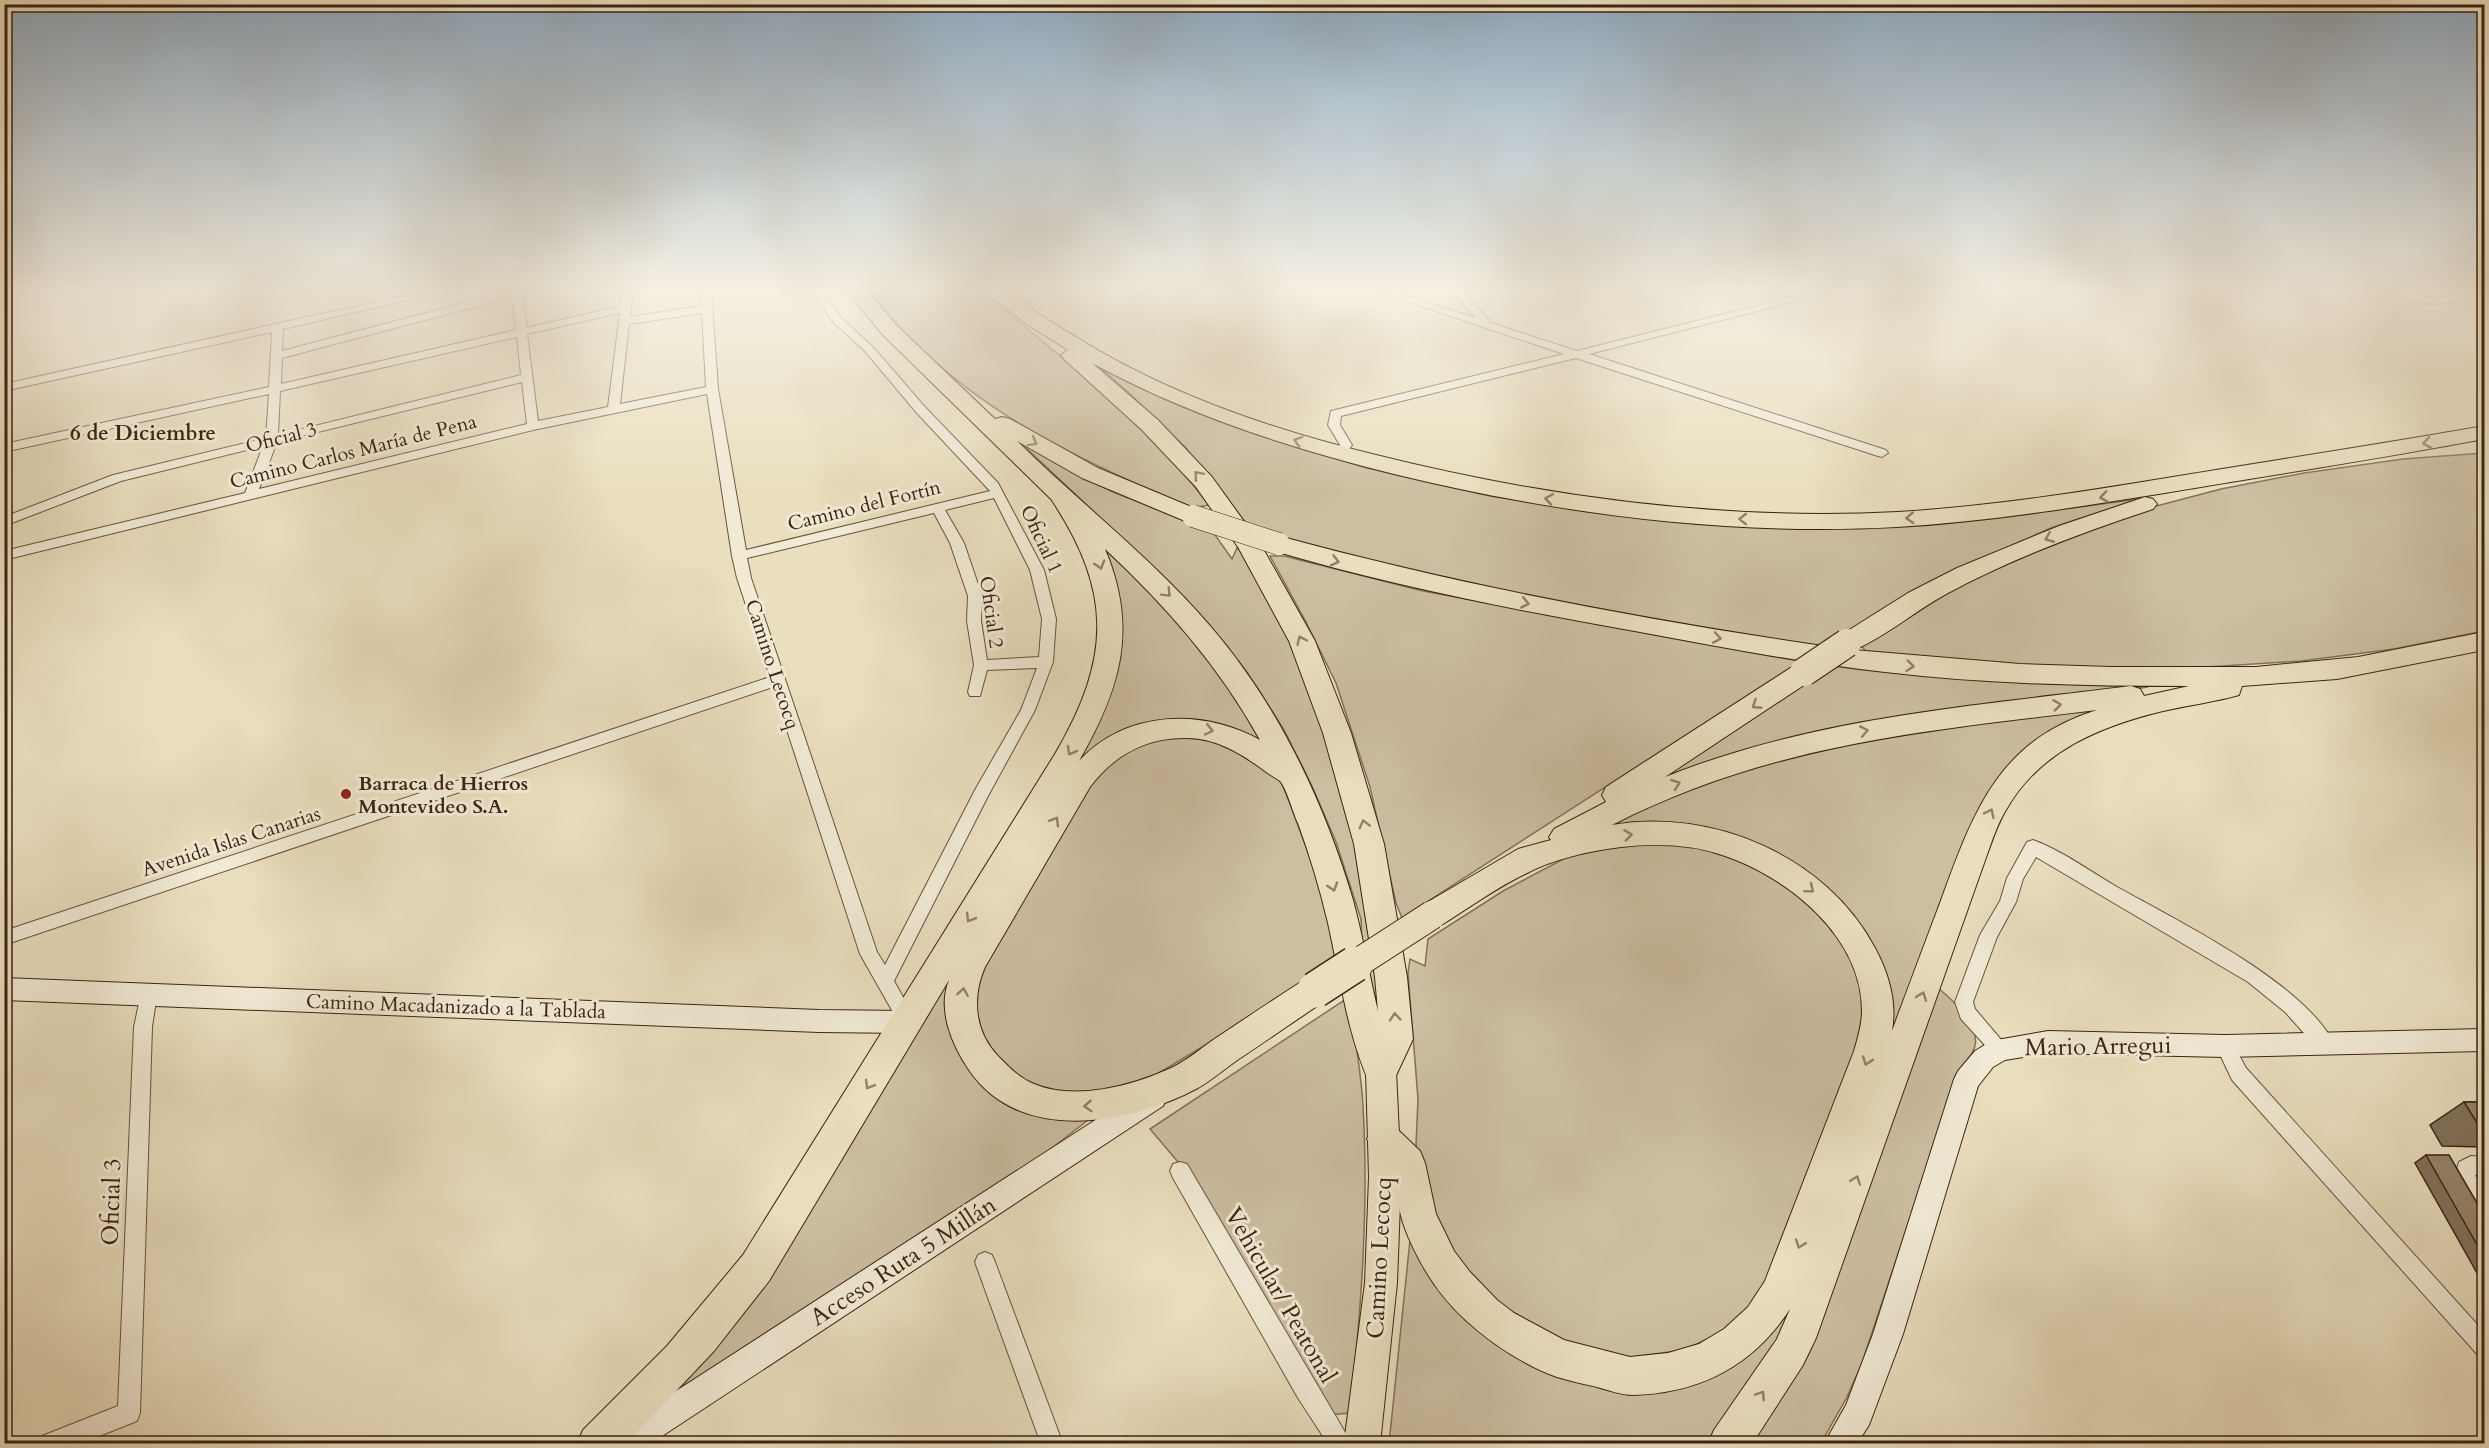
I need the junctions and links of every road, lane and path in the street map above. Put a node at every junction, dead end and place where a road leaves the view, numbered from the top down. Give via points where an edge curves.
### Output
1 (150, 356) edge
2 (277, 356) edge
3 (420, 356) edge
4 (525, 356) edge
5 (620, 356) edge
6 (710, 356) edge
7 (875, 356) edge
8 (915, 356) edge
9 (1070, 356) edge
10 (1097, 356) edge
11 (1570, 356) edge
12 (1581, 356) edge
13 (528, 377) junction
14 (949, 387) junction
15 (4, 388) edge
16 (712, 388) junction
17 (276, 389) junction
18 (614, 408) junction
19 (534, 426) junction
20 (2484, 433) edge
21 (272, 439) junction
22 (4, 448) edge
23 (1340, 453) junction
24 (1882, 453) dead end
25 (2265, 472) junction
26 (997, 493) junction
27 (250, 496) junction
28 (1061, 497) junction
29 (936, 507) junction
30 (4, 522) edge
31 (4, 556) edge
32 (739, 556) junction
33 (2484, 641) edge
34 (1046, 662) junction
35 (981, 664) junction
36 (2313, 672) junction
37 (778, 680) junction
38 (975, 692) dead end
39 (1296, 780) junction
40 (1512, 866) junction
41 (4, 938) edge
42 (884, 982) junction
43 (4, 989) edge
44 (148, 994) junction
45 (908, 1022) junction
46 (2484, 1040) edge
47 (2325, 1044) junction
48 (2225, 1046) junction
49 (2000, 1049) junction
50 (1381, 1071) junction
51 (1184, 1078) junction
52 (1384, 1139) junction
53 (2484, 1166) edge
54 (1180, 1171) dead end
55 (2484, 1212) edge
56 (985, 1262) dead end
57 (2484, 1347) edge
58 (50, 1443) edge
59 (597, 1443) edge
60 (622, 1443) edge
61 (1052, 1443) edge
62 (1341, 1443) edge
63 (1362, 1443) edge
64 (1728, 1443) edge
65 (1839, 1443) edge

1 - 15 street
2 - 17 street
3 - 17 street
4 - 13 street
5 - 18 street
6 - 16 street, Camino Lecocq
7 - 26 street, Oficial 1
8 - 14 highway
50 -> 9 highway via 1397,1039 1369,844 1340,741 1302,641 1249,545 1204,482 1129,406
23 -> 10 highway via 1207,409
11 - 23 street via 1335,414 1334,425 1346,445
12 - 24 street
13 - 19 street
13 - 21 street, Oficial 3
14 - 28 highway
14 -> 36 highway, bridge via 984,413 1090,473 1193,516 1328,560 1467,591 1785,650 1948,670 2076,677
16 - 18 street, Camino Carlos María de Pena
16 - 32 street, Camino Lecocq
17 - 21 street
17 - 22 street
18 - 19 street, Camino Carlos María de Pena
19 - 27 street, Camino Carlos María de Pena
20 -> 25 highway
21 - 27 street
21 - 30 street, Oficial 3 via 117,478
25 -> 23 highway via 1971,514 1802,520 1724,518 1575,503 1491,489
25 -> 40 highway, bridge via 2103,518 2000,558 1940,587 1544,839
26 - 29 street, Camino del Fortín
26 - 34 street, Oficial 1 via 1037,570 1049,619
27 - 31 street, Camino Carlos María de Pena
28 -> 39 highway via 1152,578 1196,625 1246,694
28 -> 45 highway via 1084,527 1106,586 1109,646 1100,691 1065,761
29 - 32 street, Camino del Fortín
29 - 35 street, Oficial 2 via 957,543 971,583
32 - 37 street, Camino Lecocq
33 - 36 highway
34 - 35 street
34 - 42 street, Oficial 1 via 1028,710
35 - 38 street, Oficial 2
40 -> 36 highway via 1616,809 1673,784 1777,750 1907,723
64 -> 36 highway via 1790,1352 1803,1325 1973,852 1998,796 2018,771 2045,748 2109,715
37 - 41 street, Avenida Islas Canarias
37 - 42 street, Camino Lecocq via 869,954
39 -> 50 highway via 1337,900 1370,1044
51 -> 39 highway via 1105,1105 1067,1106 1015,1091 985,1066 965,1029 962,988 972,962 1080,780 1092,765 1120,744 1159,729 1202,728 1251,746
40 - 51 highway, bridge
40 -> 52 highway via 1583,840 1657,833 1702,837 1762,858 1797,878 1816,893 1850,932 1871,978 1878,1003 1877,1025 1861,1078 1779,1293 1761,1320 1737,1342 1707,1360 1668,1372 1630,1376 1558,1358 1501,1326 1457,1285 1441,1264 1419,1217 1408,1163
42 - 45 street, Camino Lecocq
43 - 44 street, Camino Macadanizado a la Tablada
44 - 45 street, Camino Macadanizado a la Tablada
44 - 58 street, Oficial 3 via 143,1027 129,1413
45 -> 59 highway via 790,1215 724,1311 653,1390
46 - 47 street, Mario Arregui
47 - 48 street, Mario Arregui
47 - 49 street via 2291,1004 2247,969 2033,848 1989,935 1964,1002 1967,1013
48 - 49 street, Mario Arregui via 2048,1042
48 - 57 street via 2239,1074
49 - 65 street, Mario Arregui via 1984,1059 1967,1079 1888,1334 1858,1414
50 - 52 main road, Camino Lecocq
51 - 60 street, Acceso Ruta 5 Millán
52 - 63 main road, Camino Lecocq via 1381,1283
53 - 55 street via 2471,1165 2465,1175
54 - 62 street, Vehicular/ Peatonal via 1306,1390
56 - 61 street

